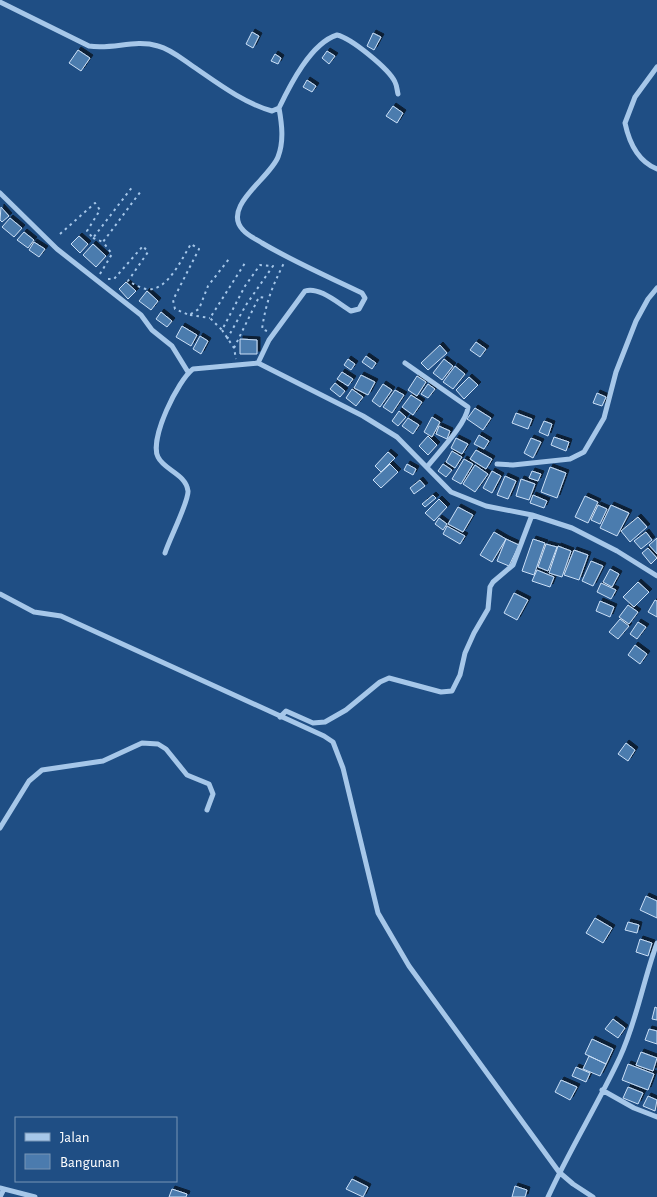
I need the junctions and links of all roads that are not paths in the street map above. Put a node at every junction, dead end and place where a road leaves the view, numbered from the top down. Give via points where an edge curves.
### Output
1 (0, 2) edge
2 (657, 67) edge
3 (398, 94) dead end
4 (280, 108) junction
5 (657, 169) edge
6 (0, 193) edge
7 (657, 288) edge
8 (258, 363) junction
9 (405, 363) dead end
10 (188, 372) junction
11 (497, 464) dead end
12 (427, 467) junction
13 (532, 515) junction
14 (166, 553) dead end
15 (657, 576) edge
16 (0, 594) edge
17 (280, 717) junction
18 (207, 810) dead end
19 (0, 828) edge
20 (657, 944) edge
21 (602, 1090) junction
22 (657, 1117) edge
23 (559, 1172) junction
24 (2, 1189) edge
25 (0, 1197) edge
26 (35, 1197) edge
27 (548, 1197) edge
28 (593, 1197) edge

1 - 4 street via 89,46 106,47 132,42 158,45 248,101 272,111
2 - 5 street via 635,97 625,123 636,153
3 - 4 street via 388,73 337,35 324,40 319,46 294,80
4 - 8 street via 283,136 278,158 246,196 237,214 238,222 243,231 287,257 364,294 363,305 351,311 314,290 305,291 269,340
6 - 10 street via 57,249 141,315 152,330 172,346
7 - 11 street via 636,321 616,372 604,418 584,452 579,457 558,461
8 - 10 street via 197,368
8 - 12 street via 363,416 397,437
9 - 12 street via 468,407 468,413
10 - 14 street via 169,406 157,449 158,457 180,477 188,491
12 - 13 street via 457,495 486,506
13 - 15 street via 593,537
13 - 17 street via 513,566 490,587 488,609 465,653 452,691 441,692 389,678 325,722 313,723 286,712 282,712
16 - 17 street via 34,612 61,616
17 - 23 street via 333,742 343,768 376,906 388,933
18 - 19 street via 213,794 209,784 187,775 158,744 142,743 103,761 42,770 29,781
20 - 21 street via 633,1025
21 - 22 street
21 - 23 street
23 - 27 street
23 - 28 street
24 - 25 street
24 - 26 street

